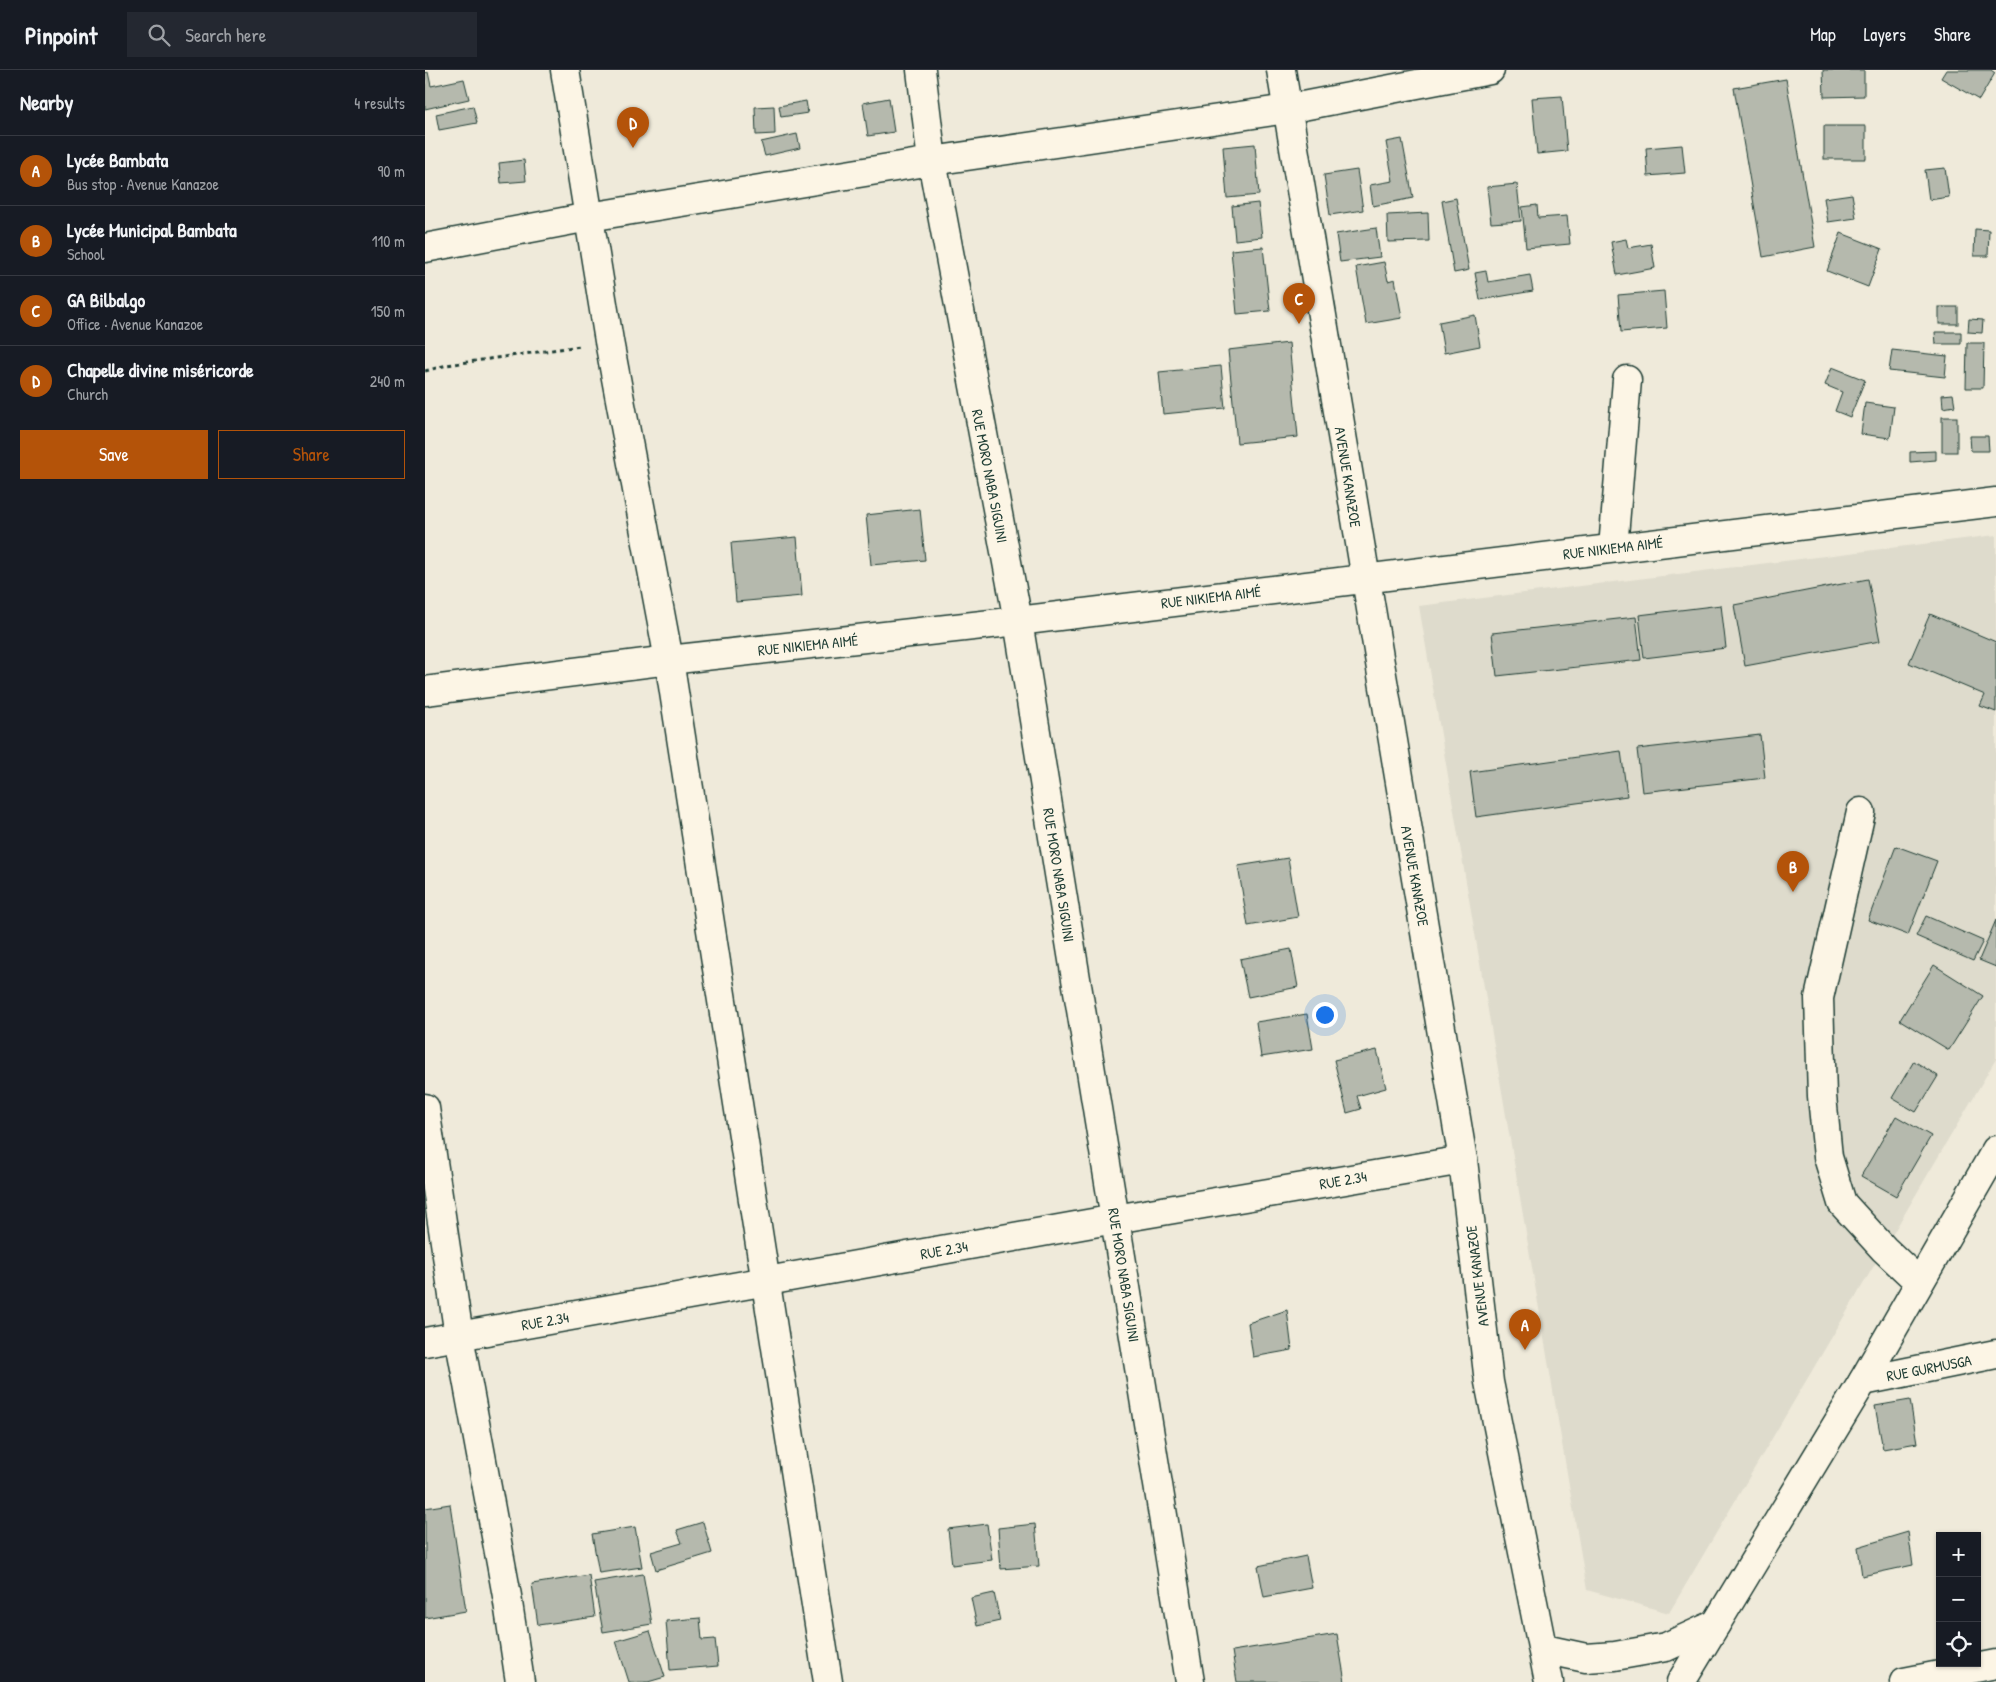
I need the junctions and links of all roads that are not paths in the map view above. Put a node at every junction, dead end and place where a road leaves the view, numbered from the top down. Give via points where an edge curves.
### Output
1 (565, 70) edge
2 (921, 70) edge
3 (1281, 70) edge
4 (1490, 70) edge
5 (1287, 109) junction
6 (932, 162) junction
7 (589, 217) junction
8 (425, 248) edge
9 (1627, 380) dead end
10 (1996, 502) edge
11 (1613, 548) junction
12 (1365, 578) junction
13 (1018, 621) junction
14 (669, 660) junction
15 (425, 691) edge
16 (1861, 812) dead end
17 (425, 1108) edge
18 (1996, 1150) edge
19 (1463, 1160) junction
20 (1115, 1218) junction
21 (767, 1282) junction
22 (1919, 1282) junction
23 (459, 1336) junction
24 (425, 1342) edge
25 (1996, 1354) edge
26 (1863, 1381) junction
27 (1715, 1624) junction
28 (1544, 1649) junction
29 (1996, 1664) edge
30 (520, 1682) edge
31 (828, 1682) edge
32 (1190, 1682) edge
33 (1549, 1682) edge
34 (1681, 1682) edge
35 (1904, 1682) edge

1 - 7 street
2 - 6 street, RUE MORO NABA SIGUINI
3 - 5 street, AVENUE KANAZOE
4 - 5 street
5 - 6 street
5 - 12 street, AVENUE KANAZOE
6 - 7 street
6 - 13 street, RUE MORO NABA SIGUINI
7 - 8 street
7 - 14 street
9 - 11 street
10 - 11 street, RUE NIKIEMA AIMÉ
11 - 12 street, RUE NIKIEMA AIMÉ
12 - 13 street, RUE NIKIEMA AIMÉ
12 - 19 street, AVENUE KANAZOE
13 - 14 street, RUE NIKIEMA AIMÉ
13 - 20 street, RUE MORO NABA SIGUINI
14 - 15 street, RUE NIKIEMA AIMÉ
14 - 21 street
16 - 22 street via 1819,998 1829,1157 1842,1203
17 - 23 street
18 - 22 street
19 - 20 street, RUE 2.34
19 - 28 street, AVENUE KANAZOE via 1489,1382
20 - 21 street, RUE 2.34
20 - 32 street, RUE MORO NABA SIGUINI
21 - 23 street, RUE 2.34
21 - 31 street
22 - 26 street
23 - 24 street, RUE 2.34
23 - 30 street
25 - 26 street, RUE GURMUSGA
26 - 27 street
27 - 28 street via 1666,1647 1615,1656 1586,1658
27 - 34 street
28 - 33 street, AVENUE KANAZOE
29 - 35 street

